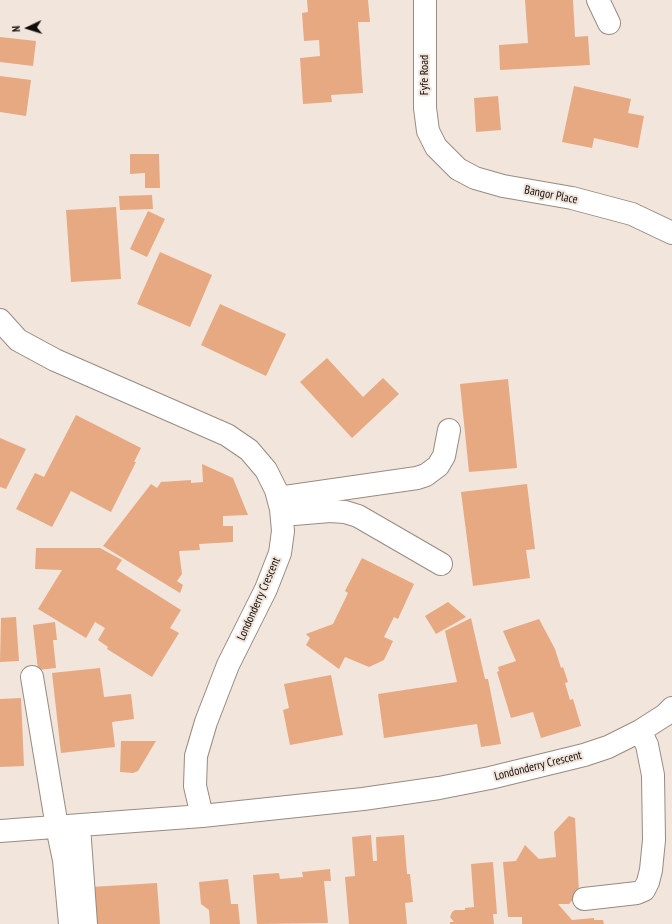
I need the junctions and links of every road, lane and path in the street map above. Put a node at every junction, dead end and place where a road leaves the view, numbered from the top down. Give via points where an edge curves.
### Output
1 (425, 0) edge
2 (598, 0) edge
3 (609, 24) dead end
4 (436, 147) joint
5 (672, 233) edge
6 (0, 320) edge
7 (449, 430) dead end
8 (280, 507) junction
9 (441, 564) dead end
10 (32, 677) dead end
11 (672, 708) edge
12 (640, 731) junction
13 (202, 816) junction
14 (79, 826) junction
15 (57, 827) junction
16 (0, 831) edge
17 (584, 899) dead end
18 (70, 924) edge
19 (86, 924) edge

1 - 4 street, Fyfe Road via 425,108 428,132
2 - 3 street
4 - 5 street, Bangor Place via 458,169 475,178 503,186 572,198 632,214
6 - 8 street, Londonderry Crescent via 18,340 55,360 227,435 249,450 266,470 276,490
7 - 8 street via 444,456 438,466 426,475
8 - 9 street via 345,512 358,516
8 - 13 street, Londonderry Crescent via 283,531 280,553 266,589 228,665 196,756 195,786
10 - 15 street
11 - 12 street, Londonderry Crescent
12 - 13 street, Londonderry Crescent via 608,747 584,755 439,788 363,799
12 - 17 street via 648,745 653,774 654,840 648,882 644,890 637,893
13 - 14 street, Londonderry Crescent
14 - 15 street, Londonderry Crescent
14 - 19 street
15 - 16 street, Londonderry Crescent
15 - 18 street via 64,860

